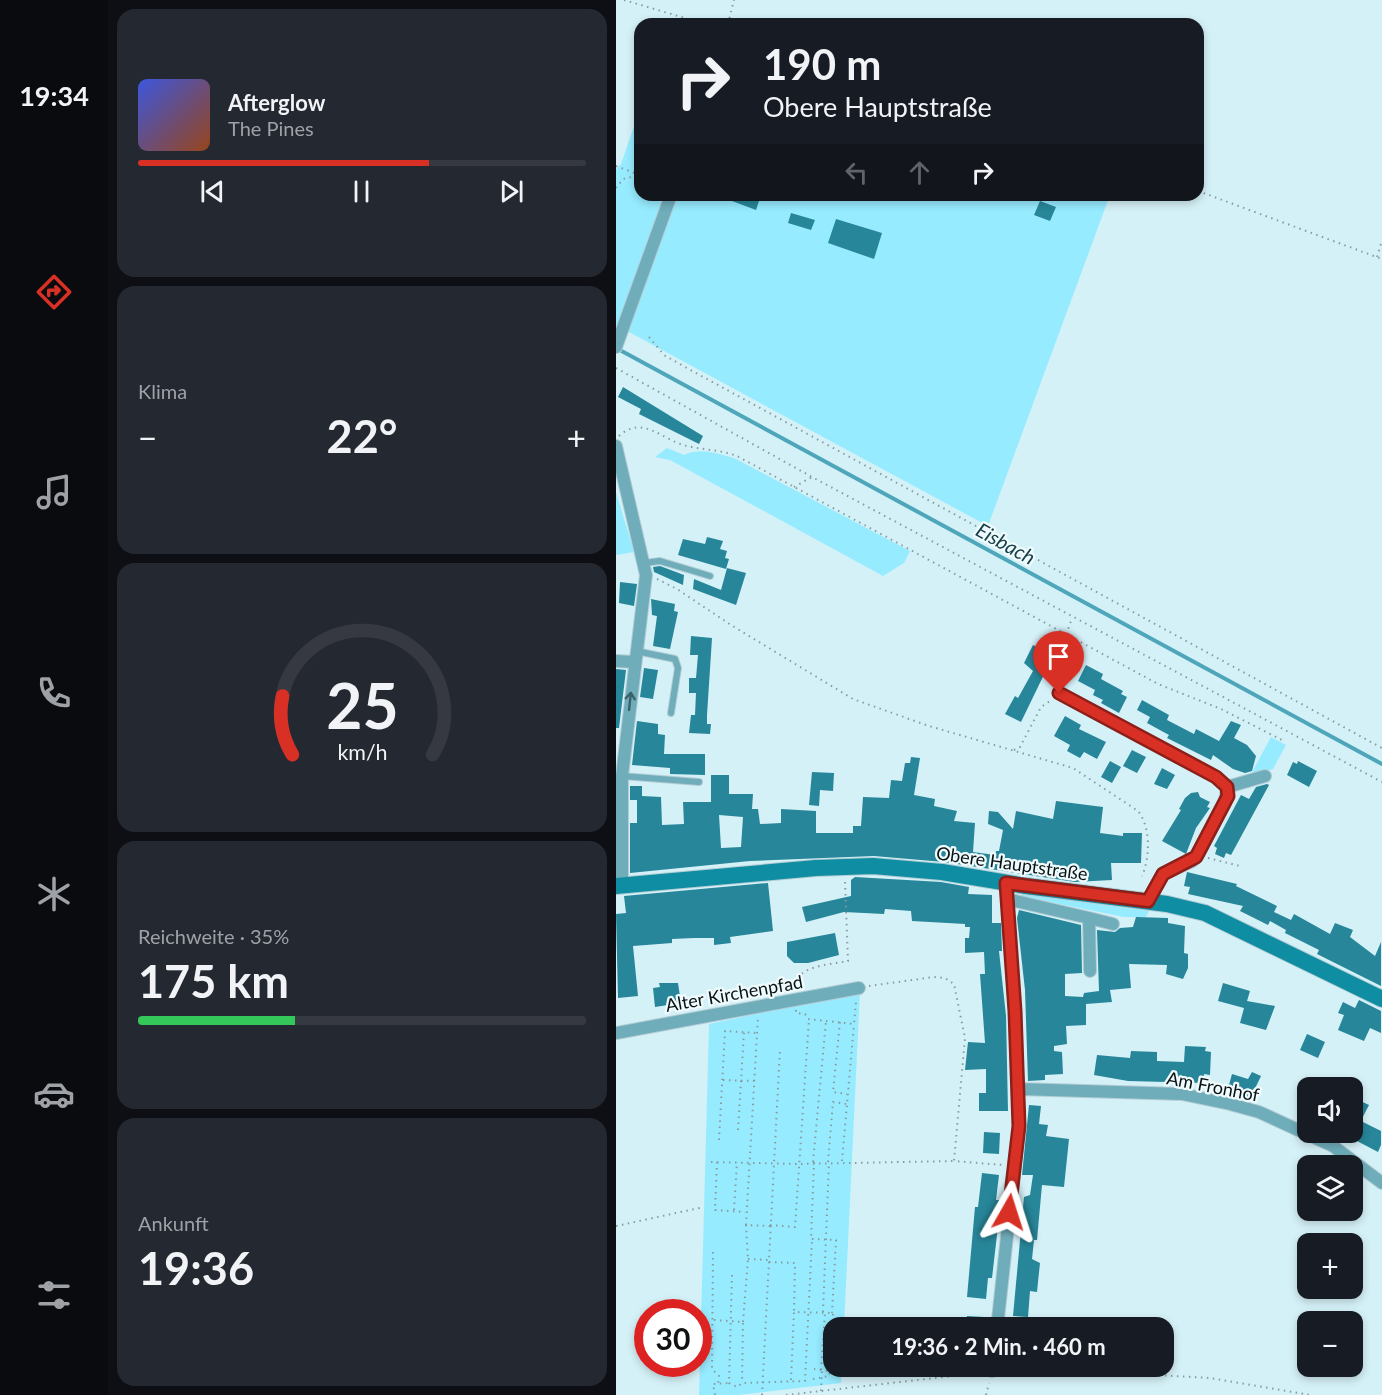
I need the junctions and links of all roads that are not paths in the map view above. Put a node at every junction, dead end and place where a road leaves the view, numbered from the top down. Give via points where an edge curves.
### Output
1 (669, 201) edge
2 (616, 347) edge
3 (616, 446) edge
4 (645, 569) junction
5 (710, 576) dead end
6 (635, 656) junction
7 (616, 660) edge
8 (1059, 693) road end
9 (671, 713) dead end
10 (622, 776) junction
11 (1265, 776) dead end
12 (699, 782) dead end
13 (1227, 787) junction
14 (619, 885) edge
15 (1006, 891) junction
16 (1148, 901) junction
17 (1089, 918) junction
18 (1113, 924) dead end
19 (1090, 971) dead end
20 (859, 988) road end
21 (1381, 999) edge
22 (616, 1033) edge
23 (1018, 1089) junction
24 (1381, 1183) edge
25 (998, 1317) edge

1 - 2 street
3 - 4 street
4 - 5 lane via 660,561
4 - 6 street
6 - 7 street
6 - 9 lane via 675,659 678,668
10 -> 6 street
8 - 13 street via 1216,777
10 - 12 lane
10 - 14 street
11 - 13 street
13 - 16 street via 1225,803 1196,856 1163,874
14 - 15 main road, Obere Hauptstraße via 919,869
15 - 16 main road, Obere Hauptstraße
15 - 17 street, Obere Hauptstraße
15 - 23 street
16 - 21 main road, Obere Hauptstraße via 1205,913
17 - 18 street, Obere Hauptstraße
17 - 19 street
20 - 22 street, Alter Kirchenpfad
23 - 24 street, Am Fronhof via 1172,1093 1230,1104 1259,1112 1333,1146
23 - 25 street via 1019,1126

